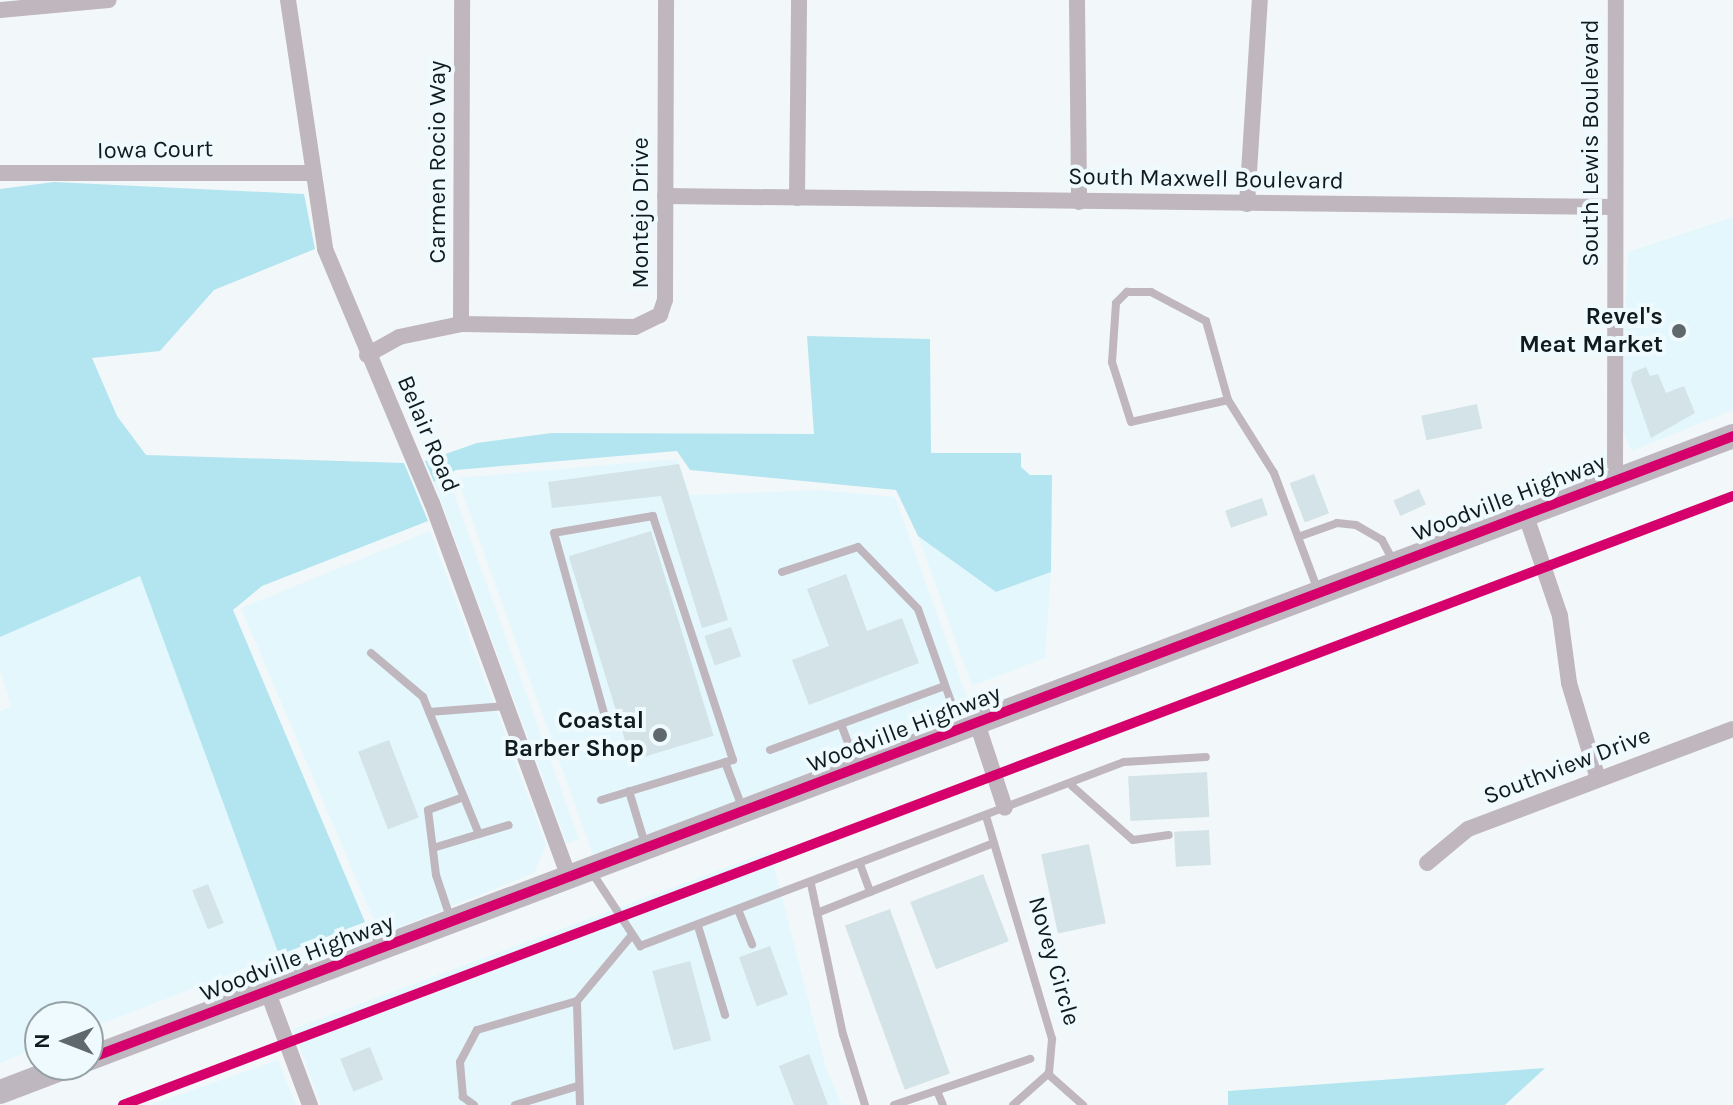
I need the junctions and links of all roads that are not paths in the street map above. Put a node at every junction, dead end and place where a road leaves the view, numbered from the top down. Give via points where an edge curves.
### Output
1 (109, 0) edge
2 (288, 0) edge
3 (462, 0) edge
4 (666, 0) edge
5 (799, 0) edge
6 (1077, 0) edge
7 (1260, 0) edge
8 (1616, 0) edge
9 (0, 10) edge
10 (0, 173) edge
11 (312, 173) junction
12 (665, 196) junction
13 (797, 198) junction
14 (1079, 202) junction
15 (1247, 204) junction
16 (1615, 207) junction
17 (461, 324) junction
18 (367, 355) junction
19 (1228, 400) junction
20 (1733, 436) edge
21 (1615, 479) junction
22 (1525, 513) junction
23 (1298, 537) junction
24 (1395, 563) junction
25 (782, 572) dead end
26 (1319, 593) junction
27 (371, 653) dead end
28 (945, 686) junction
29 (506, 706) junction
30 (429, 712) junction
31 (607, 724) dead end
32 (841, 724) junction
33 (969, 726) junction
34 (1733, 729) edge
35 (770, 750) dead end
36 (1206, 757) dead end
37 (725, 762) junction
38 (857, 768) junction
39 (1598, 779) junction
40 (1072, 786) junction
41 (629, 791) junction
42 (464, 797) junction
43 (601, 800) dead end
44 (1005, 808) junction
45 (743, 811) junction
46 (986, 816) junction
47 (509, 825) dead end
48 (479, 834) junction
49 (1169, 835) dead end
50 (994, 843) junction
51 (433, 848) junction
52 (646, 848) junction
53 (1427, 863) dead end
54 (860, 864) junction
55 (579, 873) junction
56 (811, 884) junction
57 (870, 892) junction
58 (739, 912) junction
59 (817, 913) junction
60 (451, 921) junction
61 (698, 926) junction
62 (632, 935) junction
63 (752, 945) dead end
64 (267, 990) junction
65 (577, 1001) junction
66 (725, 1015) dead end
67 (104, 1053) edge
68 (1030, 1059) dead end
69 (1048, 1074) junction
70 (29, 1081) edge
71 (578, 1086) junction
72 (937, 1091) junction
73 (0, 1092) edge
74 (310, 1105) edge
75 (474, 1105) edge
76 (515, 1105) edge
77 (580, 1105) edge
78 (865, 1105) edge
79 (894, 1105) edge
80 (943, 1105) edge
81 (1013, 1105) edge
82 (1083, 1105) edge

1 - 9 street
2 - 11 street, Belair Road
3 - 17 street, Carmen Rocio Way
4 - 12 street, Montejo Drive
5 - 13 street
6 - 14 street
7 - 15 street
8 - 16 street, South Lewis Boulevard
10 - 11 street, Iowa Court
11 - 18 street, Belair Road via 325,249
12 - 13 street, South Maxwell Boulevard
12 - 17 street, Montejo Drive via 665,300 649,324
13 - 14 street, South Maxwell Boulevard
14 - 15 street, South Maxwell Boulevard
15 - 16 street, South Maxwell Boulevard
16 - 21 street, South Lewis Boulevard
17 - 18 street, Montejo Drive via 399,337
18 - 29 street, Belair Road via 432,503
19 - 19 lane via 1131,422 1112,362 1116,303 1127,292 1151,292 1206,321
19 - 23 lane via 1259,444
20 - 21 main road, Woodville Highway
21 - 22 main road, Woodville Highway
22 - 24 main road, Woodville Highway
22 - 39 street via 1560,616 1569,683
23 - 24 lane via 1337,523 1356,525 1382,540
23 - 26 lane
24 - 26 main road, Woodville Highway
25 - 28 lane via 858,547 918,609
26 - 33 main road, Woodville Highway
27 - 30 lane via 423,697
28 - 32 lane
28 - 33 lane
29 - 30 lane
29 - 55 street, Belair Road
30 - 42 lane
31 - 37 lane via 554,533 653,516 733,760
32 - 35 lane
32 - 38 lane
33 - 38 main road, Woodville Highway
33 - 44 street
34 - 39 street, Southview Drive
36 - 40 lane via 1143,758
37 - 41 lane
37 - 45 lane
38 - 45 main road, Woodville Highway
39 - 53 street, Southview Drive via 1468,829
40 - 44 lane
40 - 49 lane via 1133,840
41 - 43 lane
41 - 52 lane
42 - 48 lane
42 - 51 lane via 428,810
44 - 46 lane
45 - 52 main road, Woodville Highway
46 - 50 lane, Novey Circle
46 - 54 lane
47 - 48 lane
48 - 51 lane
50 - 57 lane
50 - 69 lane, Novey Circle via 1052,1039
51 - 60 lane
52 - 55 main road, Woodville Highway
54 - 56 lane
54 - 57 lane
55 - 60 main road, Woodville Highway
55 - 62 lane
56 - 58 lane
56 - 59 lane
57 - 59 lane
58 - 61 lane
58 - 63 lane
59 - 78 lane
60 - 64 main road, Woodville Highway
61 - 62 lane via 640,946
61 - 66 lane
62 - 65 lane
64 - 67 main road, Woodville Highway
64 - 74 street
65 - 71 lane
65 - 75 lane via 477,1030 460,1062 463,1097
68 - 72 lane
69 - 81 lane
69 - 82 lane
70 - 73 main road
71 - 76 lane
71 - 77 lane
72 - 79 lane
72 - 80 lane

